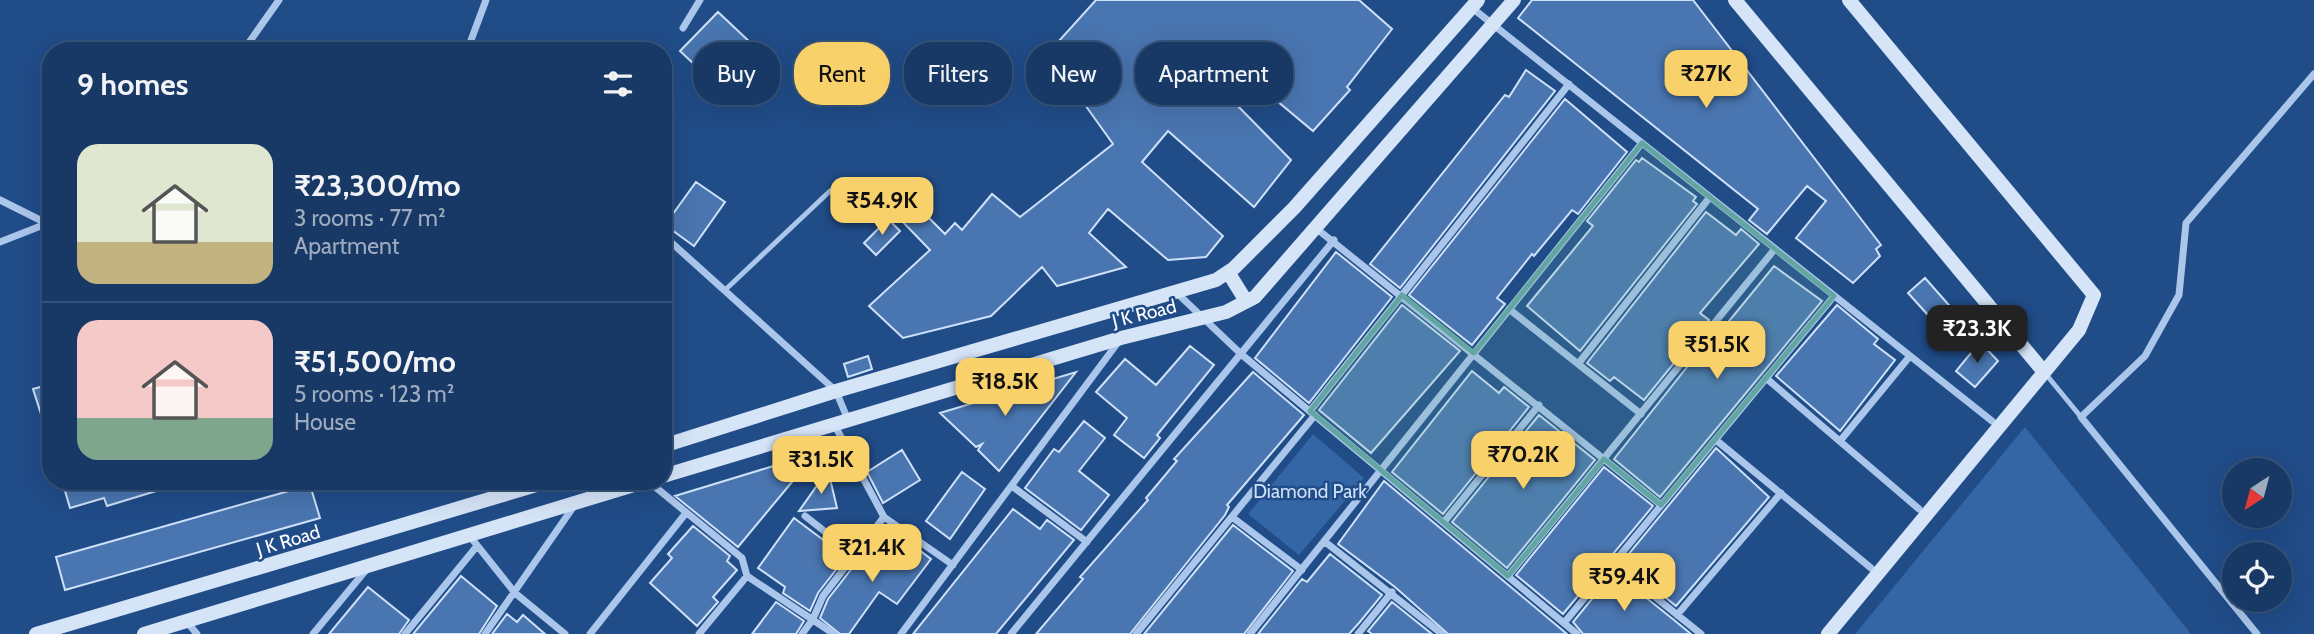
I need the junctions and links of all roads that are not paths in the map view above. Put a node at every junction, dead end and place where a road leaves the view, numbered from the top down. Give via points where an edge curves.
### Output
1 (279, 0) edge
2 (486, 0) edge
3 (700, 0) edge
4 (1514, 0) edge
5 (1735, 0) edge
6 (1849, 0) edge
7 (1475, 4) edge
8 (1493, 24) junction
9 (683, 28) dead end
10 (249, 42) edge
11 (470, 42) edge
12 (2314, 74) edge
13 (1569, 84) junction
14 (1642, 142) junction
15 (831, 191) dead end
16 (1710, 197) junction
17 (0, 200) edge
18 (42, 220) edge
19 (42, 226) edge
20 (1317, 229) junction
21 (1334, 240) junction
22 (0, 242) edge
23 (672, 244) edge
24 (1774, 250) junction
25 (1228, 272) junction
26 (724, 291) junction
27 (1178, 294) junction
28 (1402, 295) junction
29 (1834, 296) junction
30 (1246, 301) junction
31 (1509, 309) junction
32 (1201, 318) junction
33 (1121, 338) junction
34 (1474, 353) junction
35 (1241, 354) junction
36 (1910, 356) junction
37 (1578, 364) junction
38 (2041, 369) junction
39 (1766, 378) junction
40 (836, 391) junction
41 (1539, 405) junction
42 (1313, 413) junction
43 (1641, 414) junction
44 (2081, 416) junction
45 (1992, 421) junction
46 (841, 422) junction
47 (1716, 440) junction
48 (1839, 441) junction
49 (672, 443) edge
50 (1604, 459) junction
51 (1381, 470) junction
52 (672, 473) edge
53 (1013, 487) junction
54 (521, 490) edge
55 (620, 490) edge
56 (659, 490) edge
57 (1781, 493) junction
58 (483, 502) junction
59 (574, 505) junction
60 (1661, 505) junction
61 (1919, 509) junction
62 (686, 513) junction
63 (805, 516) dead end
64 (884, 517) junction
65 (1232, 517) junction
66 (1444, 523) junction
67 (489, 527) junction
68 (467, 533) junction
69 (1324, 541) junction
70 (1087, 542) junction
71 (477, 546) junction
72 (855, 555) junction
73 (1613, 563) junction
74 (370, 565) junction
75 (953, 565) junction
76 (1871, 568) junction
77 (1301, 570) junction
78 (747, 576) junction
79 (1508, 576) junction
80 (1392, 592) junction
81 (515, 593) junction
82 (1677, 615) junction
83 (813, 619) junction
84 (186, 620) junction
85 (1564, 623) junction
86 (36, 634) edge
87 (144, 634) edge
88 (197, 634) edge
89 (313, 634) edge
90 (405, 634) edge
91 (485, 634) edge
92 (565, 634) edge
93 (590, 634) edge
94 (699, 634) edge
95 (802, 634) edge
96 (834, 634) edge
97 (901, 634) edge
98 (1012, 634) edge
99 (1136, 634) edge
100 (1250, 634) edge
101 (1358, 634) edge
102 (1443, 634) edge
103 (1577, 634) edge
104 (1701, 634) edge
105 (1816, 634) edge
106 (1828, 634) edge
107 (2256, 634) edge

1 - 10 street
2 - 11 street
3 - 9 street
4 - 8 main road, J K Road
5 - 38 main road
6 - 38 main road via 2094,295
7 - 8 street
7 - 25 main road, J K Road via 1294,208
8 - 13 street
8 - 20 main road, J K Road
12 - 44 street via 2186,223 2179,295 2145,356
13 - 14 street
13 - 28 street
14 - 16 street
14 - 31 street
15 - 26 lane
16 - 24 street
16 - 37 street
17 - 18 street
19 - 22 street
20 - 21 street
20 - 30 main road, J K Road via 1255,297
21 - 28 street
21 - 35 street
23 - 26 street
24 - 29 street
24 - 43 street
25 - 27 main road, J K Road
25 - 30 main road
26 - 40 street
27 - 32 street
27 - 40 main road, J K Road
28 - 34 street
28 - 42 street
29 - 36 street
29 - 39 street
30 - 32 main road, J K Road
31 - 34 street
31 - 37 street
32 - 33 main road, J K Road
32 - 35 street
33 - 46 main road, J K Road
33 - 53 street
34 - 41 street
34 - 51 street
35 - 42 street
35 - 70 street
36 - 45 street
36 - 48 street
37 - 43 street
38 - 44 lane
38 - 45 main road
38 - 106 main road
39 - 47 street
39 - 48 street
40 - 46 street
40 - 49 main road, J K Road
41 - 50 street
41 - 66 street
42 - 51 street
42 - 65 street
43 - 50 street
44 - 107 street
45 - 61 main road
46 - 52 main road, J K Road
46 - 64 street
47 - 57 street
47 - 60 street
48 - 61 street
50 - 60 street
50 - 79 street
51 - 66 street
51 - 69 street
53 - 70 street
53 - 75 street
54 - 58 main road, J K Road
55 - 59 main road
56 - 62 street
57 - 76 street
57 - 82 street
58 - 67 main road
58 - 86 main road, J K Road
59 - 67 main road
59 - 81 street
60 - 73 street
61 - 76 main road
62 - 78 street via 742,558
62 - 93 street
63 - 72 street
64 - 72 street
64 - 75 street
65 - 77 street
65 - 99 street
66 - 79 street
67 - 68 main road
68 - 71 street
68 - 74 main road
69 - 77 street
69 - 80 street
70 - 98 street
71 - 81 street
71 - 90 street
72 - 83 street via 823,596
73 - 82 street
73 - 85 street
74 - 84 main road
74 - 89 street
75 - 97 street
76 - 105 main road
77 - 100 street
78 - 83 street
78 - 94 street
79 - 85 street
80 - 101 street
80 - 102 street
81 - 91 street
81 - 92 street
82 - 104 street
83 - 95 street
83 - 96 street
84 - 87 main road
84 - 88 street
85 - 103 street

